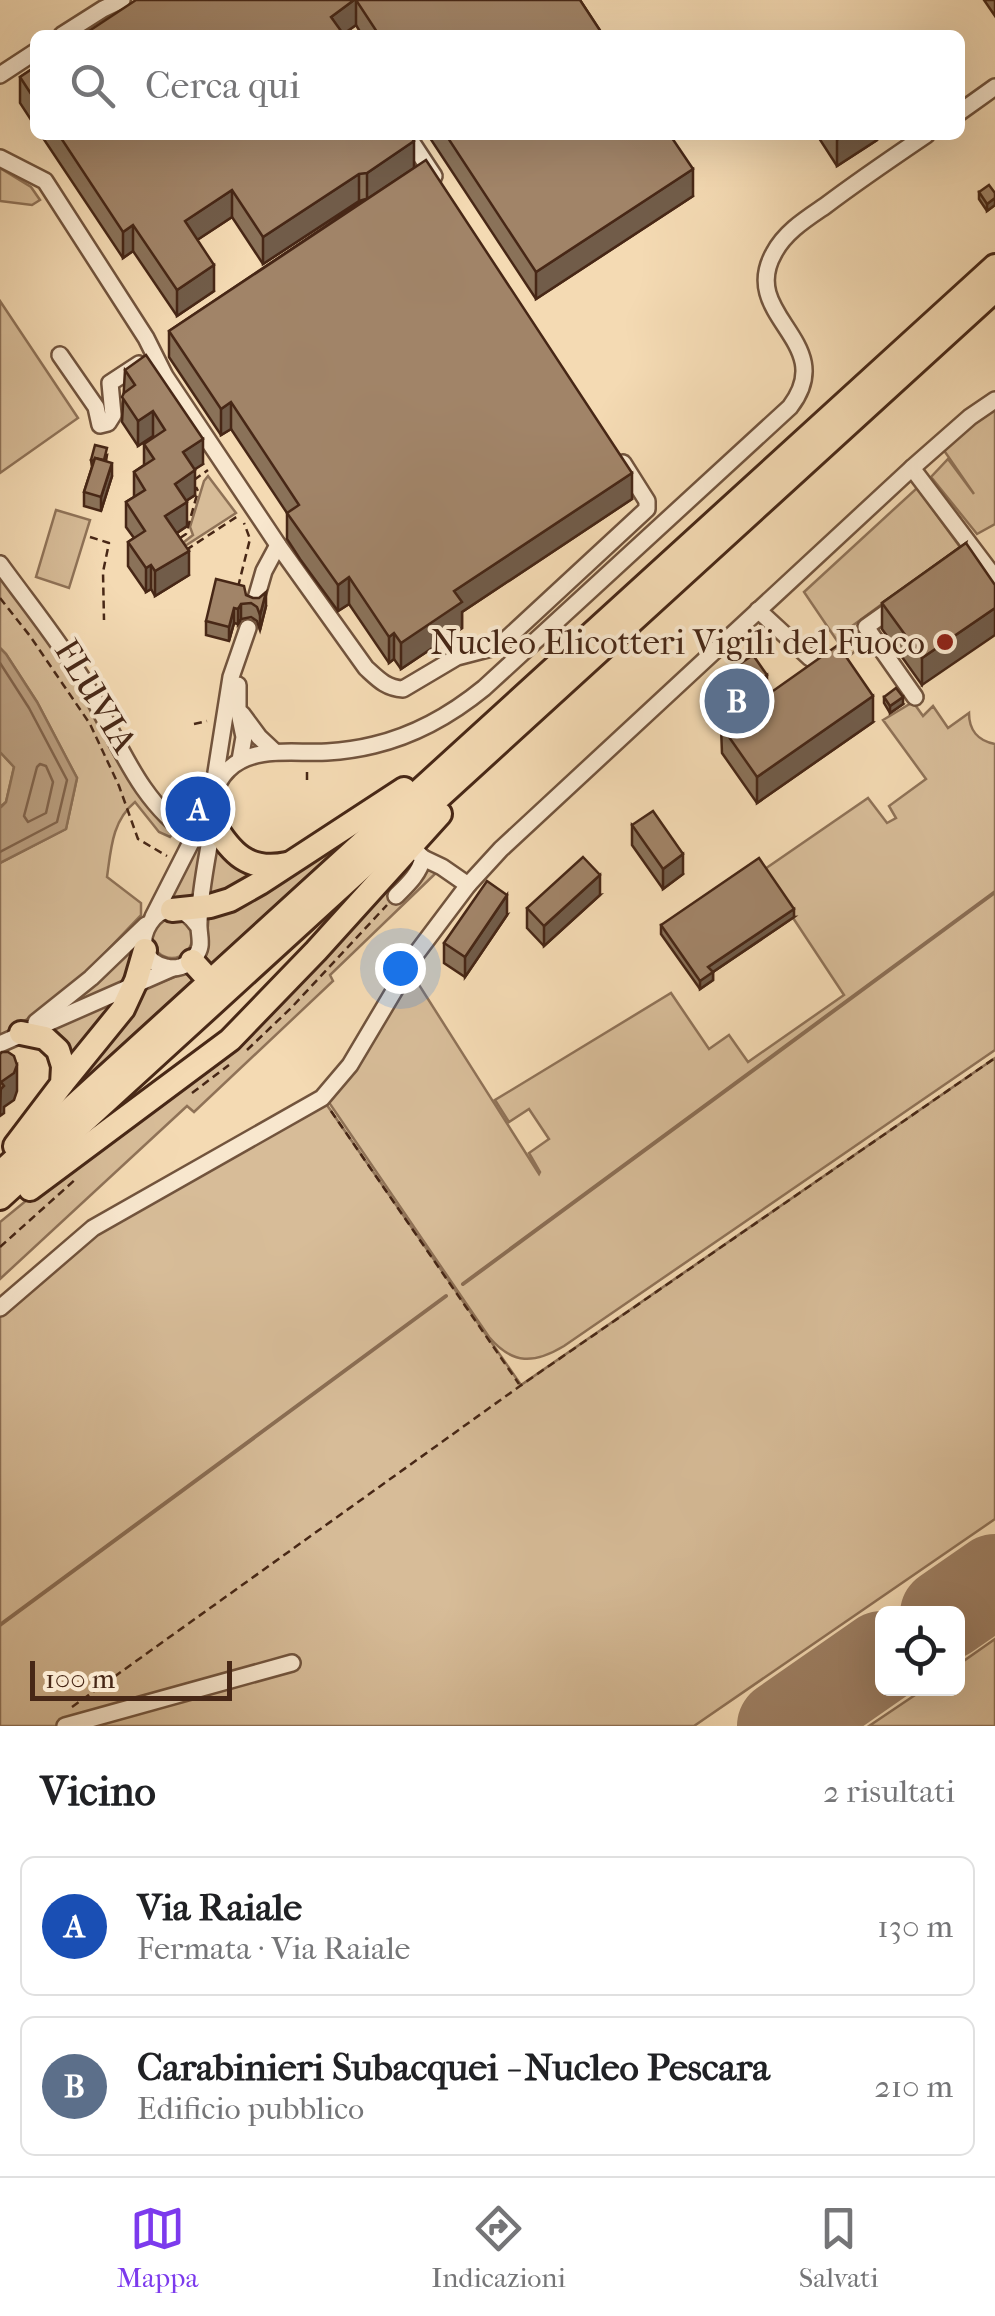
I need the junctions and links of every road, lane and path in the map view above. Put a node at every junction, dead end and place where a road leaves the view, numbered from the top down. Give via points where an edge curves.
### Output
1 (122, 0) edge
2 (70, 30) edge
3 (30, 55) edge
4 (0, 75) edge
5 (995, 87) edge
6 (965, 108) edge
7 (410, 140) edge
8 (919, 140) edge
9 (0, 158) edge
10 (440, 185) edge
11 (995, 266) edge
12 (995, 290) edge
13 (168, 340) edge
14 (154, 352) junction
15 (60, 356) dead end
16 (995, 400) edge
17 (615, 451) edge
18 (213, 466) dead end
19 (912, 468) junction
20 (90, 537) dead end
21 (176, 541) edge
22 (278, 545) junction
23 (974, 550) junction
24 (183, 552) edge
25 (958, 561) edge
26 (0, 564) edge
27 (995, 578) edge
28 (236, 594) edge
29 (912, 594) edge
30 (0, 598) edge
31 (255, 602) edge
32 (758, 610) junction
33 (104, 620) dead end
34 (248, 628) dead end
35 (240, 653) junction
36 (810, 658) dead end
37 (915, 697) dead end
38 (238, 708) junction
39 (535, 710) junction
40 (225, 722) junction
41 (275, 752) junction
42 (240, 760) junction
43 (308, 760) dead end
44 (308, 780) dead end
45 (426, 784) junction
46 (212, 813) junction
47 (193, 837) junction
48 (417, 852) junction
49 (180, 864) junction
50 (290, 864) junction
51 (468, 885) junction
52 (396, 896) dead end
53 (200, 916) junction
54 (158, 917) junction
55 (146, 950) junction
56 (189, 967) junction
57 (133, 987) junction
58 (10, 1039) edge
59 (995, 1058) edge
60 (62, 1084) junction
61 (322, 1098) junction
62 (4, 1170) edge
63 (0, 1198) edge
64 (0, 1214) edge
65 (0, 1308) edge
66 (520, 1386) junction
67 (292, 1662) dead end
68 (63, 1721) edge

1 - 2 street
3 - 4 street
5 - 6 street
7 - 10 street
8 - 41 street via 802,223 774,252 767,293 805,364 790,408 448,715 377,744
9 - 14 street via 45,182
11 - 45 highway
12 - 39 highway
13 - 14 street
14 - 15 street via 110,383 112,415 100,424 96,407
14 - 22 street
16 - 19 street
17 - 22 street via 648,509 499,646 457,657 403,689 382,684 366,668
18 - 21 path via 190,482 198,491 186,534
19 - 23 street
19 - 32 street
20 - 33 path via 108,543
22 - 31 street
23 - 25 street
23 - 27 street
24 - 28 path via 242,514 250,539
26 - 47 street via 86,684 140,782 166,817
29 - 37 street via 866,627
30 - 49 path, FLUVIA via 90,724 138,839
32 - 36 street
32 - 51 street
34 - 35 street
35 - 38 street
35 - 40 street
38 - 41 street
38 - 42 street
39 - 48 highway via 520,737 445,808
39 - 63 highway
40 - 42 street
40 - 46 street
41 - 42 street
42 - 46 street via 221,778
43 - 44 path
45 - 50 highway via 405,788
45 - 62 highway
46 - 47 street
46 - 50 highway via 228,846 245,860 267,867
46 - 53 street
47 - 49 street
48 - 51 street
48 - 52 street via 421,867
48 - 64 highway via 241,1012 230,1040
49 - 54 street
50 - 53 highway
51 - 61 street
53 - 54 highway
53 - 56 street via 201,944
54 - 55 street
54 - 58 street
55 - 56 street via 156,963
55 - 57 highway
56 - 57 street
57 - 58 street
57 - 60 highway
58 - 60 highway via 38,1035 52,1043 62,1057
59 - 66 path
60 - 62 highway via 16,1143
61 - 65 street via 93,1228
61 - 66 path
66 - 68 path
67 - 68 street

